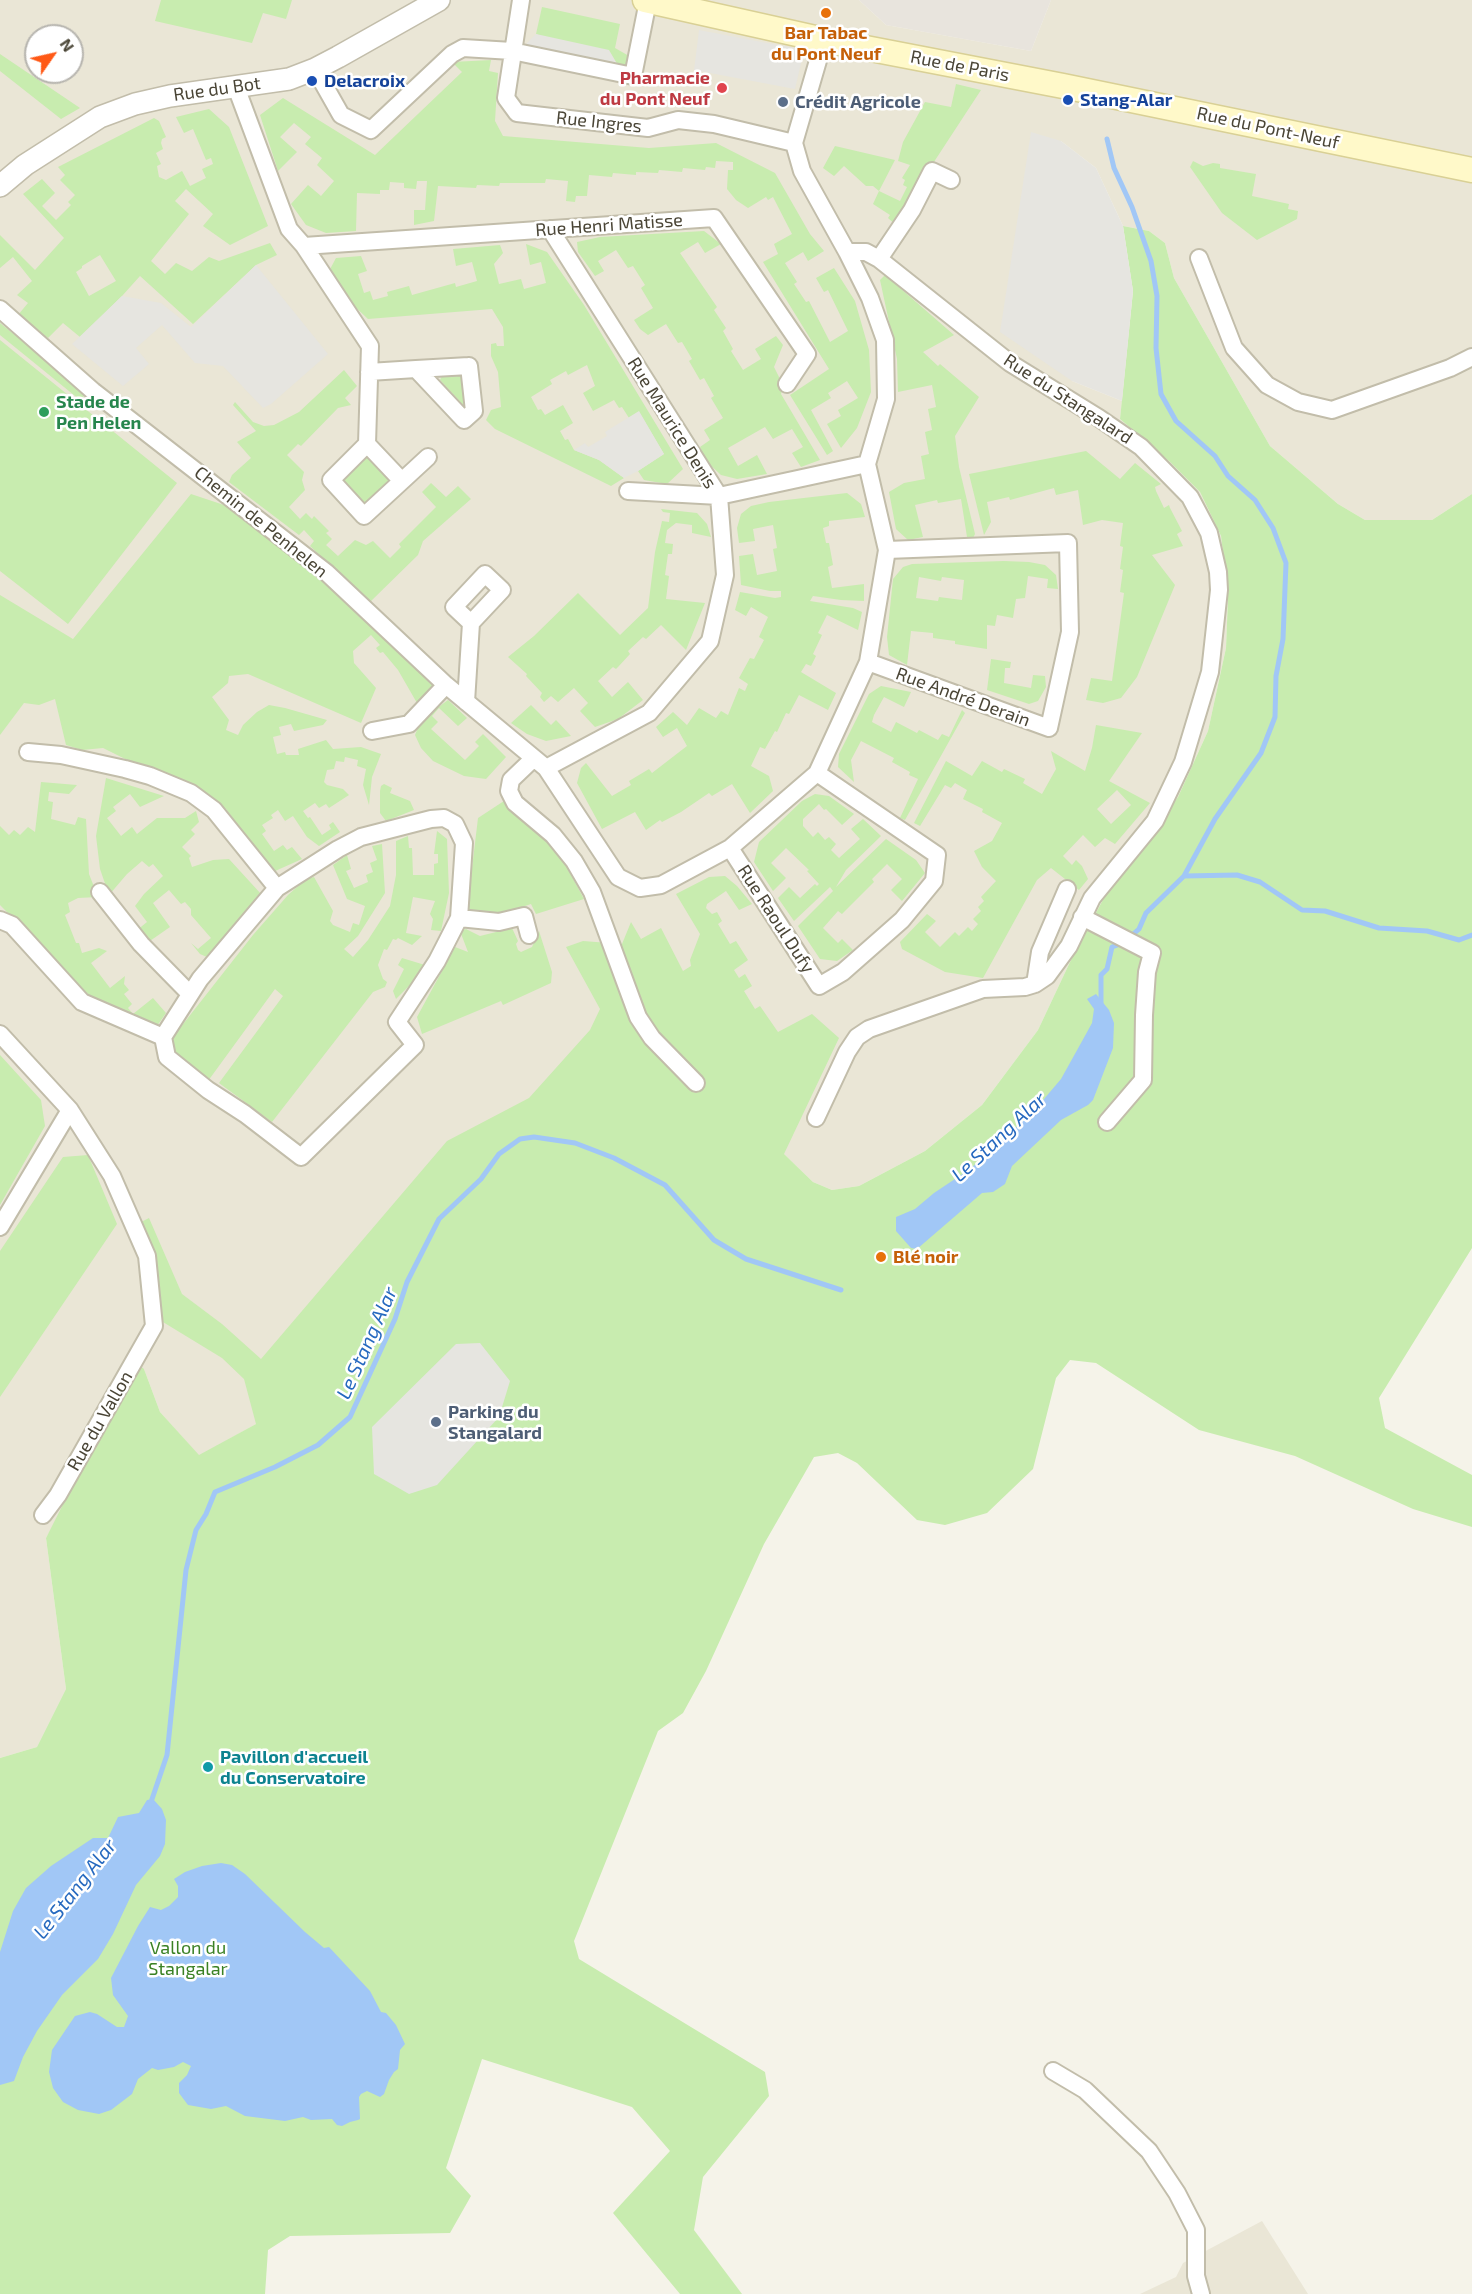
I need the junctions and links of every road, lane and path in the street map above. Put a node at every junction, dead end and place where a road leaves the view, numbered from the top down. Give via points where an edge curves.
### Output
1 (439, 0) edge
2 (521, 0) edge
3 (646, 0) edge
4 (824, 40) junction
5 (513, 51) junction
6 (315, 69) junction
7 (1063, 86) joint
8 (236, 87) junction
9 (794, 143) junction
10 (1472, 170) edge
11 (951, 180) dead end
12 (2, 181) edge
13 (550, 229) junction
14 (304, 246) junction
15 (847, 252) junction
16 (1199, 258) dead end
17 (879, 259) junction
18 (0, 309) edge
19 (1472, 357) edge
20 (416, 369) dead end
21 (369, 372) junction
22 (787, 384) dead end
23 (367, 444) junction
24 (428, 457) dead end
25 (867, 464) junction
26 (402, 481) junction
27 (628, 491) dead end
28 (719, 496) junction
29 (887, 550) junction
30 (471, 623) dead end
31 (868, 662) junction
32 (446, 685) junction
33 (466, 702) junction
34 (372, 731) dead end
35 (28, 752) dead end
36 (540, 763) junction
37 (817, 773) junction
38 (730, 848) junction
39 (278, 888) junction
40 (1067, 890) dead end
41 (100, 892) dead end
42 (1082, 916) junction
43 (459, 918) junction
44 (0, 920) edge
45 (529, 935) dead end
46 (1035, 984) junction
47 (190, 994) junction
48 (0, 1034) edge
49 (162, 1037) junction
50 (696, 1083) dead end
51 (70, 1110) junction
52 (816, 1118) dead end
53 (1107, 1122) dead end
54 (0, 1227) edge
55 (43, 1515) dead end
56 (1053, 2072) dead end
57 (1201, 2294) edge

1 - 6 street, Rue du Bot
2 - 5 street, Rue Ingres
3 - 4 main road, Rue de Paris
3 - 5 street via 633,76
4 - 7 main road, Rue de Paris
4 - 9 street
5 - 6 street via 463,48 452,54 371,130 341,115
5 - 9 street, Rue Ingres via 507,98 517,113 648,128 678,120 714,124
6 - 8 street, Rue du Bot via 289,79
7 - 10 main road, Rue du Pont-Neuf
8 - 12 street, Rue du Bot via 161,98 100,117
8 - 14 street via 289,229
9 - 15 street via 802,171
11 - 17 street via 932,171
13 - 14 street, Rue Henri Matisse
13 - 22 street, Rue Henri Matisse via 714,218 807,354
13 - 28 street, Rue Maurice Denis
14 - 21 street via 370,346
15 - 17 street via 866,252
15 - 25 street via 885,340 886,399
16 - 19 street via 1234,348 1267,385 1298,402 1332,411
17 - 42 street, Rue du Stangalard via 1010,363 1141,447 1190,497 1209,533 1219,590 1210,672 1183,762 1155,820
18 - 32 street, Chemin de Penhelen via 93,391 327,573
20 - 21 street
21 - 23 street
23 - 26 street
23 - 26 street via 331,480 364,516
24 - 26 street
25 - 28 street
25 - 29 street
27 - 28 street
28 - 36 street, Rue Maurice Denis via 725,575 710,641 649,713
29 - 31 street
29 - 31 street, Rue André Derain via 1068,543 1070,632 1048,728
30 - 33 street
31 - 37 street
32 - 33 street, Chemin de Penhelen
32 - 34 street via 409,724
33 - 36 street, Chemin de Penhelen
35 - 39 street via 61,755 150,776 191,793 213,810
36 - 38 street, Chemin de Penhelen via 618,877 640,888 661,885
36 - 50 street via 511,780 509,791 515,802 554,835 574,861 592,892 638,1017 652,1038
37 - 38 street, Chemin de Penhelen
37 - 38 street, Rue Raoul Dufy via 937,855 934,881 902,920 843,972 819,986
39 - 43 street via 361,837 444,818 455,824 464,843
39 - 47 street
40 - 46 street via 1040,952
41 - 47 street via 141,944
42 - 46 street, Rue du Stangalard via 1069,946 1047,976
42 - 53 street via 1146,950 1143,1080
43 - 45 street via 499,922 524,916
43 - 49 street via 437,961 397,1022 416,1045 301,1157 167,1057
44 - 49 street via 12,925 82,1002
46 - 52 street via 983,989 869,1029 857,1037 847,1052
47 - 49 street
48 - 51 street
51 - 54 street
51 - 55 street, Rue du Vallon via 112,1176 147,1256 154,1326
56 - 57 street via 1085,2090 1149,2151 1196,2230 1196,2276

